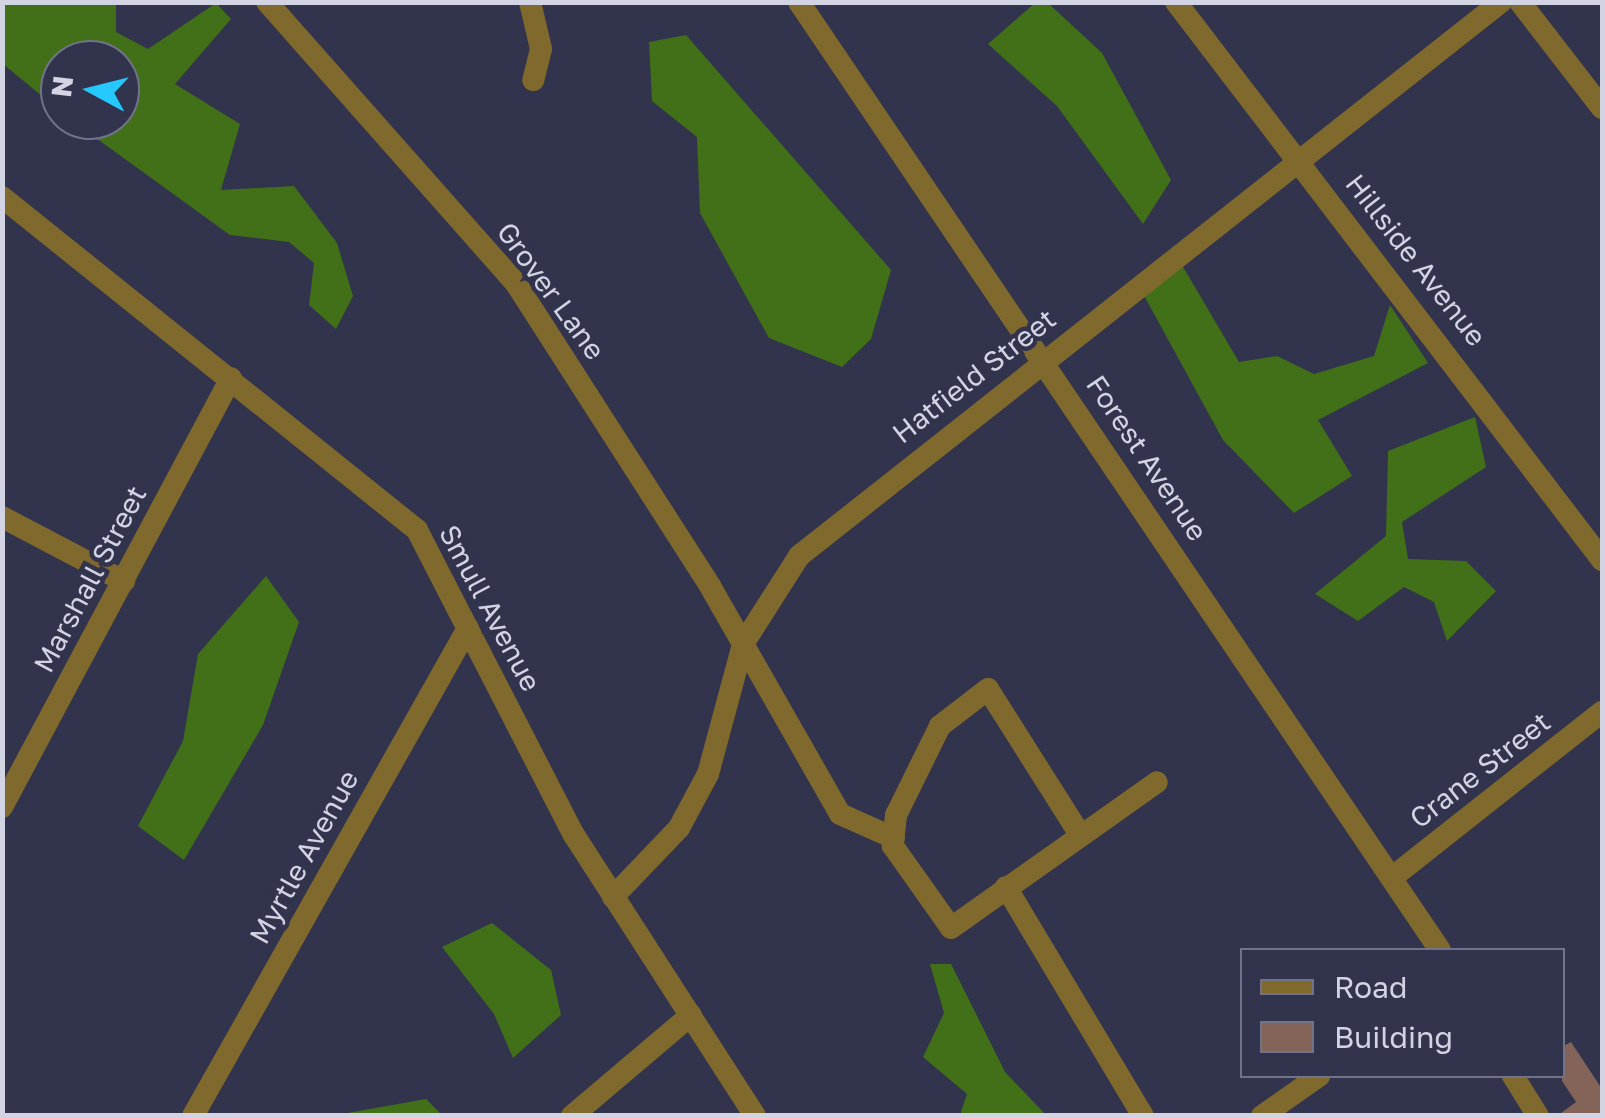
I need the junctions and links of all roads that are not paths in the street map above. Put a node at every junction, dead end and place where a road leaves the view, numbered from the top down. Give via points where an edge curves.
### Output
1 (267, 2) edge
2 (530, 2) edge
3 (798, 2) edge
4 (1176, 2) edge
5 (1500, 2) edge
6 (1520, 2) edge
7 (533, 80) dead end
8 (1602, 108) edge
9 (1300, 160) junction
10 (2, 198) edge
11 (1044, 358) junction
12 (230, 378) junction
13 (2, 516) edge
14 (1602, 560) edge
15 (124, 581) junction
16 (468, 628) junction
17 (744, 644) junction
18 (1602, 712) edge
19 (1156, 782) dead end
20 (2, 807) edge
21 (1080, 832) junction
22 (894, 838) junction
23 (1394, 876) junction
24 (1006, 886) junction
25 (613, 897) junction
26 (1439, 948) edge
27 (691, 1014) junction
28 (1316, 1078) edge
29 (1513, 1078) edge
30 (192, 1116) edge
31 (572, 1116) edge
32 (755, 1116) edge
33 (1143, 1116) edge
34 (1262, 1116) edge
35 (1538, 1116) edge

1 - 17 street, Grover Lane via 515,282
2 - 7 street via 541,49
3 - 11 street, Forest Avenue
4 - 9 street, Hillside Avenue
5 - 9 street, Hatfield Street
6 - 8 street
9 - 11 street, Hatfield Street
9 - 14 street, Hillside Avenue
10 - 12 street, Smull Avenue
11 - 17 street, Hatfield Street via 817,538 774,587
11 - 23 street, Forest Avenue
12 - 15 street, Marshall Street
12 - 16 street, Smull Avenue via 417,530
13 - 15 street
15 - 20 street, Marshall Street
16 - 25 street, Smull Avenue
16 - 30 street, Myrtle Avenue
17 - 22 street, Grover Lane via 840,814
17 - 25 street, Hatfield Street via 708,774 679,828
18 - 23 street, Crane Street
19 - 21 street
21 - 22 street via 988,689 940,726 902,800
21 - 24 street
22 - 24 street via 950,928
23 - 26 street, Forest Avenue
24 - 33 street
25 - 27 street, Smull Avenue
27 - 31 street
27 - 32 street, Smull Avenue
28 - 34 street
29 - 35 street

